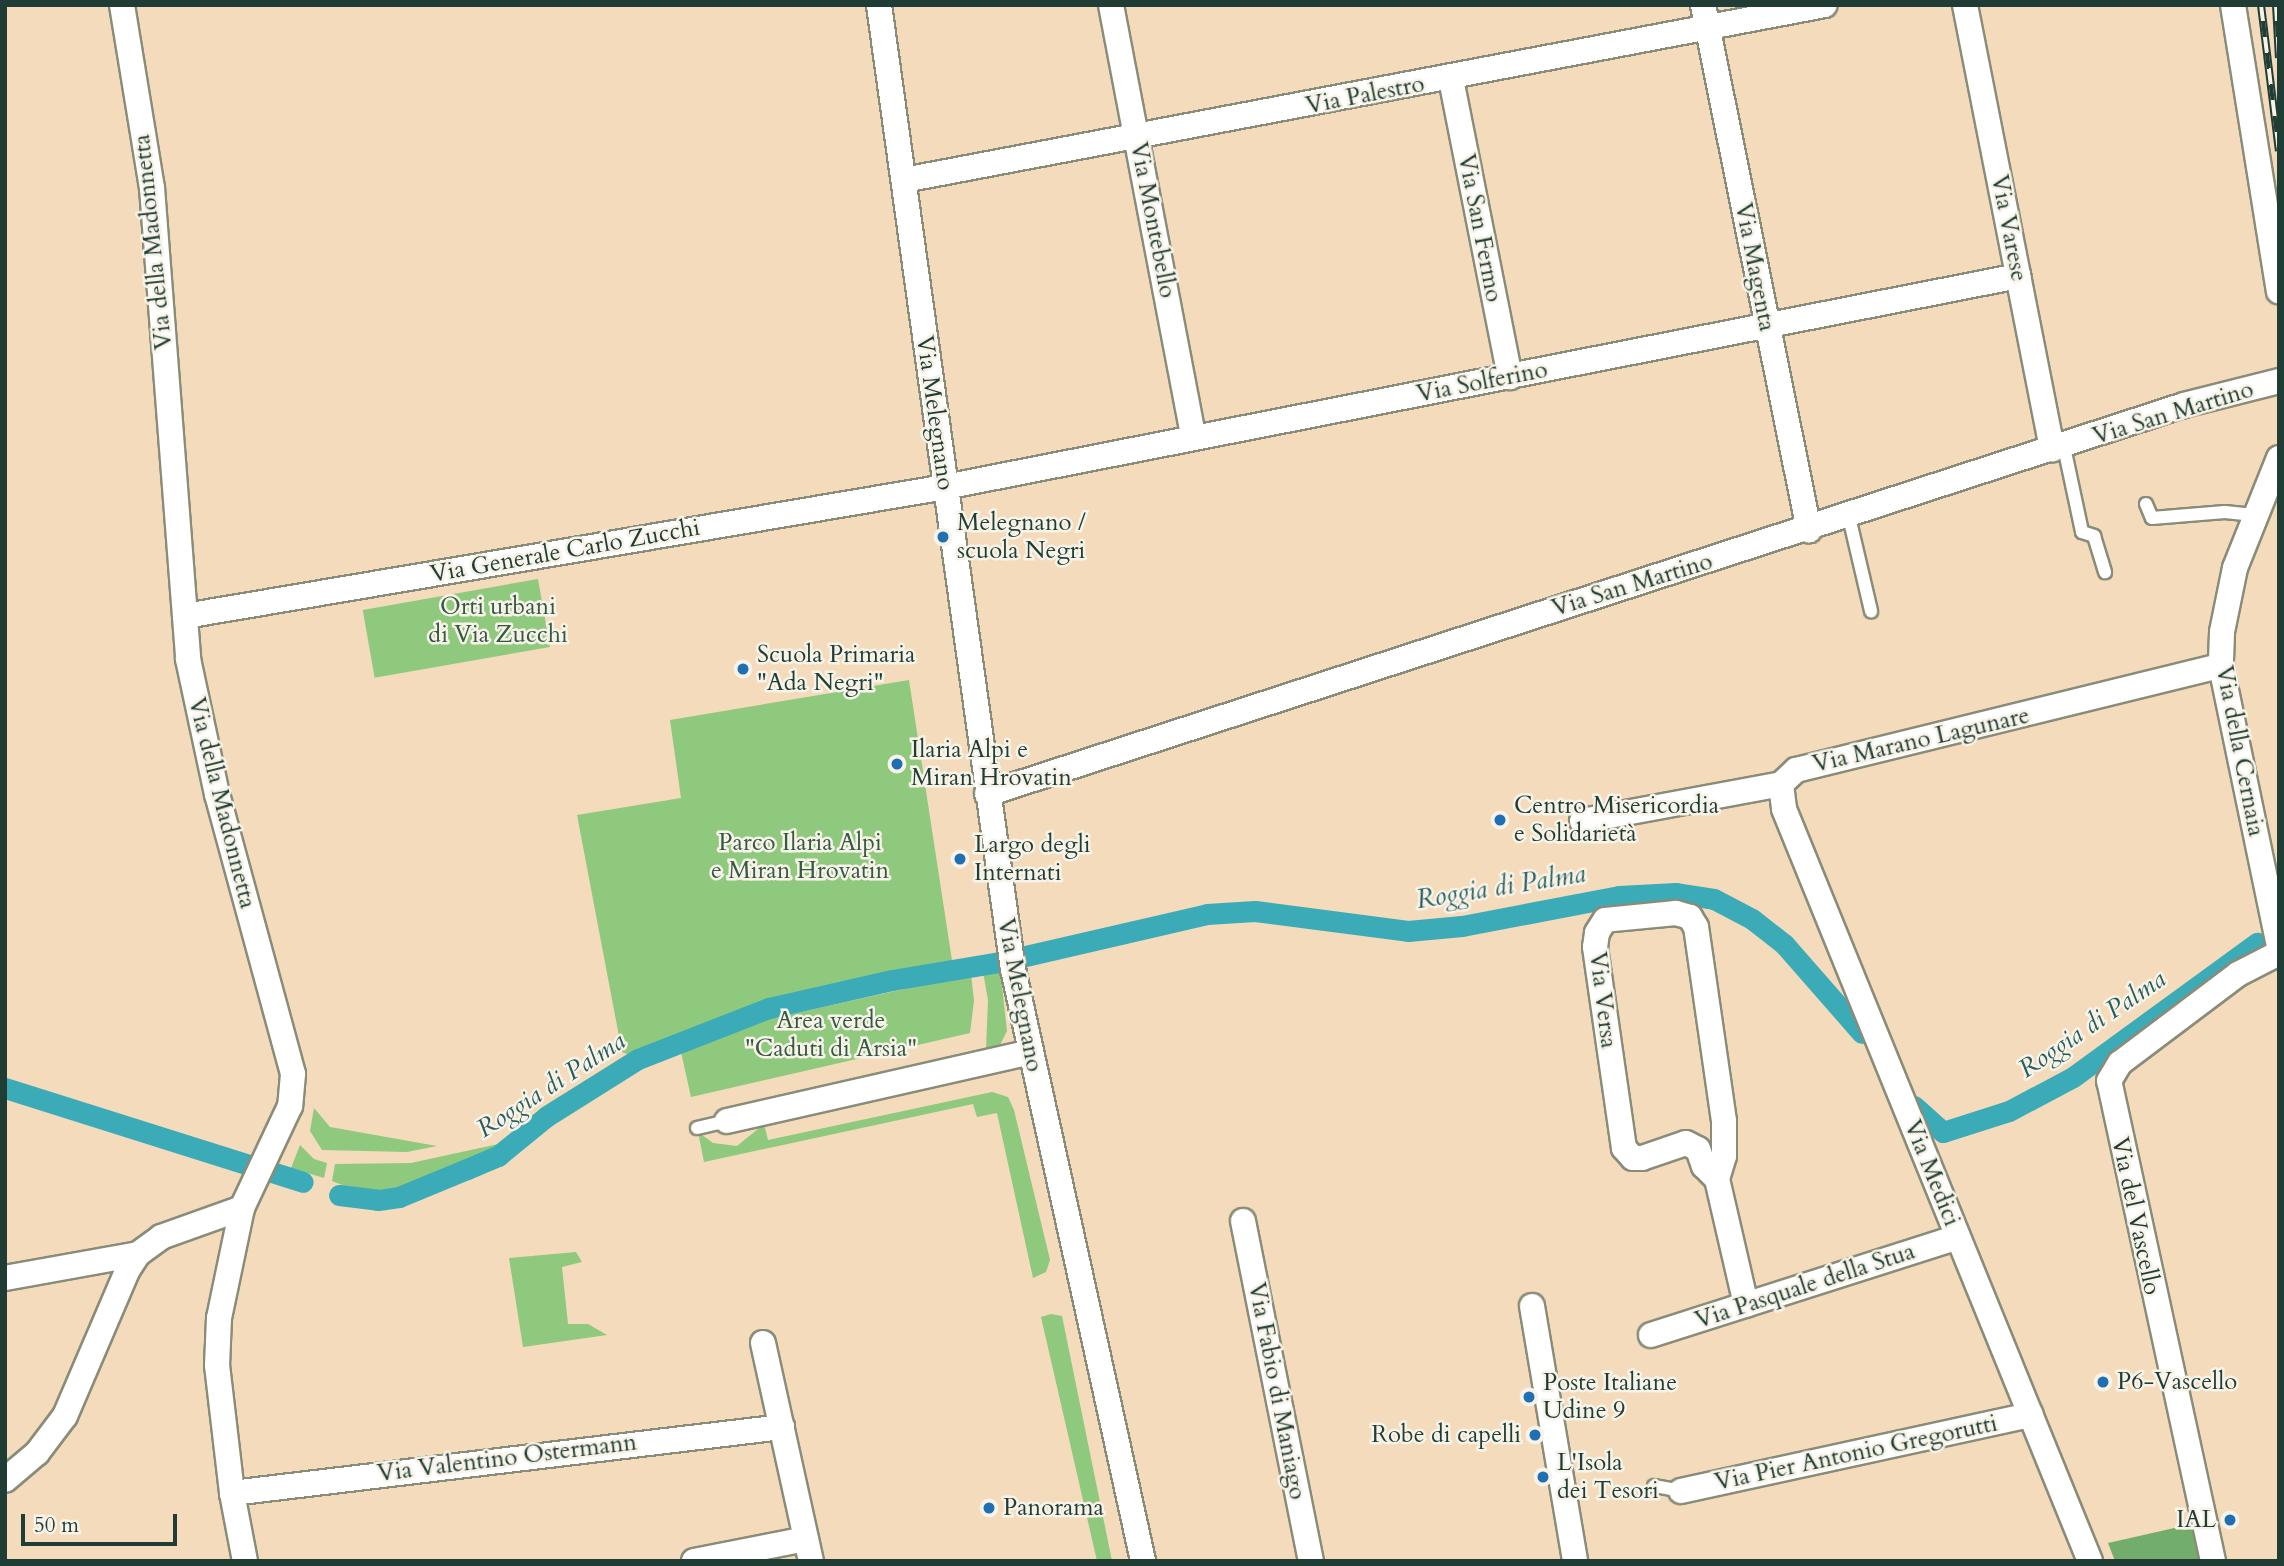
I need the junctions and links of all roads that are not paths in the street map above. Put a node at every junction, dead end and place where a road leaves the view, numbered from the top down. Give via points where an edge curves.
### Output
1 (122, 5) edge
2 (879, 5) edge
3 (1111, 5) edge
4 (1825, 5) edge
5 (1965, 5) edge
6 (2233, 5) edge
7 (1705, 17) edge
8 (1451, 79) junction
9 (1138, 139) junction
10 (904, 180) junction
11 (2018, 276) junction
12 (2279, 291) edge
13 (1767, 325) junction
14 (1510, 377) junction
15 (2279, 381) edge
16 (1194, 436) junction
17 (2058, 449) junction
18 (2279, 458) edge
19 (945, 487) junction
20 (2146, 504) dead end
21 (2254, 515) junction
22 (1849, 517) junction
23 (1808, 530) junction
24 (2105, 572) dead end
25 (1871, 611) dead end
26 (185, 616) junction
27 (2221, 666) junction
28 (1782, 784) junction
29 (987, 794) junction
30 (1582, 821) dead end
31 (2272, 881) edge
32 (2279, 947) edge
33 (2279, 953) edge
34 (1030, 1052) junction
35 (727, 1121) joint
36 (697, 1128) dead end
37 (1717, 1180) junction
38 (242, 1208) junction
39 (1243, 1221) dead end
40 (1958, 1237) junction
41 (138, 1254) junction
42 (5, 1278) edge
43 (1746, 1305) junction
44 (1532, 1306) dead end
45 (1651, 1335) dead end
46 (763, 1343) dead end
47 (2031, 1415) junction
48 (782, 1427) junction
49 (5, 1480) edge
50 (1654, 1486) dead end
51 (1681, 1490) joint
52 (232, 1493) junction
53 (808, 1550) edge
54 (245, 1561) edge
55 (694, 1561) edge
56 (1143, 1561) edge
57 (1311, 1561) edge
58 (1575, 1561) edge
59 (2090, 1561) edge
60 (2213, 1561) edge

1 - 26 street, Via della Madonnetta via 152,188
2 - 10 street, Via Melegnano
3 - 9 street, Via Montebello
4 - 7 street, Via Palestro
5 - 11 street, Via Varese
6 - 12 street
7 - 8 street, Via Palestro
7 - 13 street, Via Magenta
8 - 9 street, Via Palestro
8 - 14 street, Via San Fermo
9 - 10 street, Via Palestro
9 - 16 street, Via Montebello
10 - 19 street, Via Melegnano
11 - 13 street, Via Solferino
11 - 17 street, Via Varese
13 - 14 street, Via Solferino
13 - 23 street, Via Magenta
14 - 16 street, Via Solferino
15 - 17 street, Via San Martino via 2183,405
16 - 19 street, Via Solferino
17 - 22 street, Via San Martino
17 - 24 lane via 2082,531 2094,536
18 - 21 street, Via della Cernaia
19 - 26 street, Via Generale Carlo Zucchi
19 - 29 street, Via Melegnano
20 - 21 lane via 2151,518 2225,512
21 - 27 street, Via della Cernaia via 2228,596
22 - 23 street, Via San Martino
22 - 25 lane
23 - 29 street, Via San Martino
26 - 38 street, Via della Madonnetta via 198,713 293,1074 290,1107
27 - 28 street, Via Marano Lagunare via 1796,770
27 - 31 street, Via della Cernaia
28 - 30 street, Via Marano Lagunare
28 - 40 street, Via Medici via 1784,809
29 - 34 street, Via Melegnano
31 - 32 street, Via della Cernaia
33 - 60 street, Via del Vascello via 2238,974 2120,1063 2109,1081
34 - 35 street
34 - 56 street, Via Melegnano
35 - 36 lane
37 - 37 street, Via Versa via 1724,1156 1724,1121 1696,927 1689,917 1676,913 1605,920 1595,947 1624,1148 1633,1158 1642,1158 1692,1143
37 - 43 street, Via Versa
38 - 41 street via 161,1237
38 - 52 street, Via della Madonnetta via 217,1337
39 - 57 street, Via Fabio di Maniago
40 - 43 street, Via Pasquale della Stua
40 - 47 street, Via Medici
41 - 42 street
41 - 49 street via 65,1416 37,1453
43 - 45 street, Via Pasquale della Stua
44 - 58 street
46 - 48 street
47 - 51 street, Via Pier Antonio Gregorutti
47 - 59 street, Via Medici
48 - 52 street, Via Valentino Ostermann
48 - 53 street
50 - 51 lane
52 - 54 street, Via della Madonnetta
53 - 55 street

